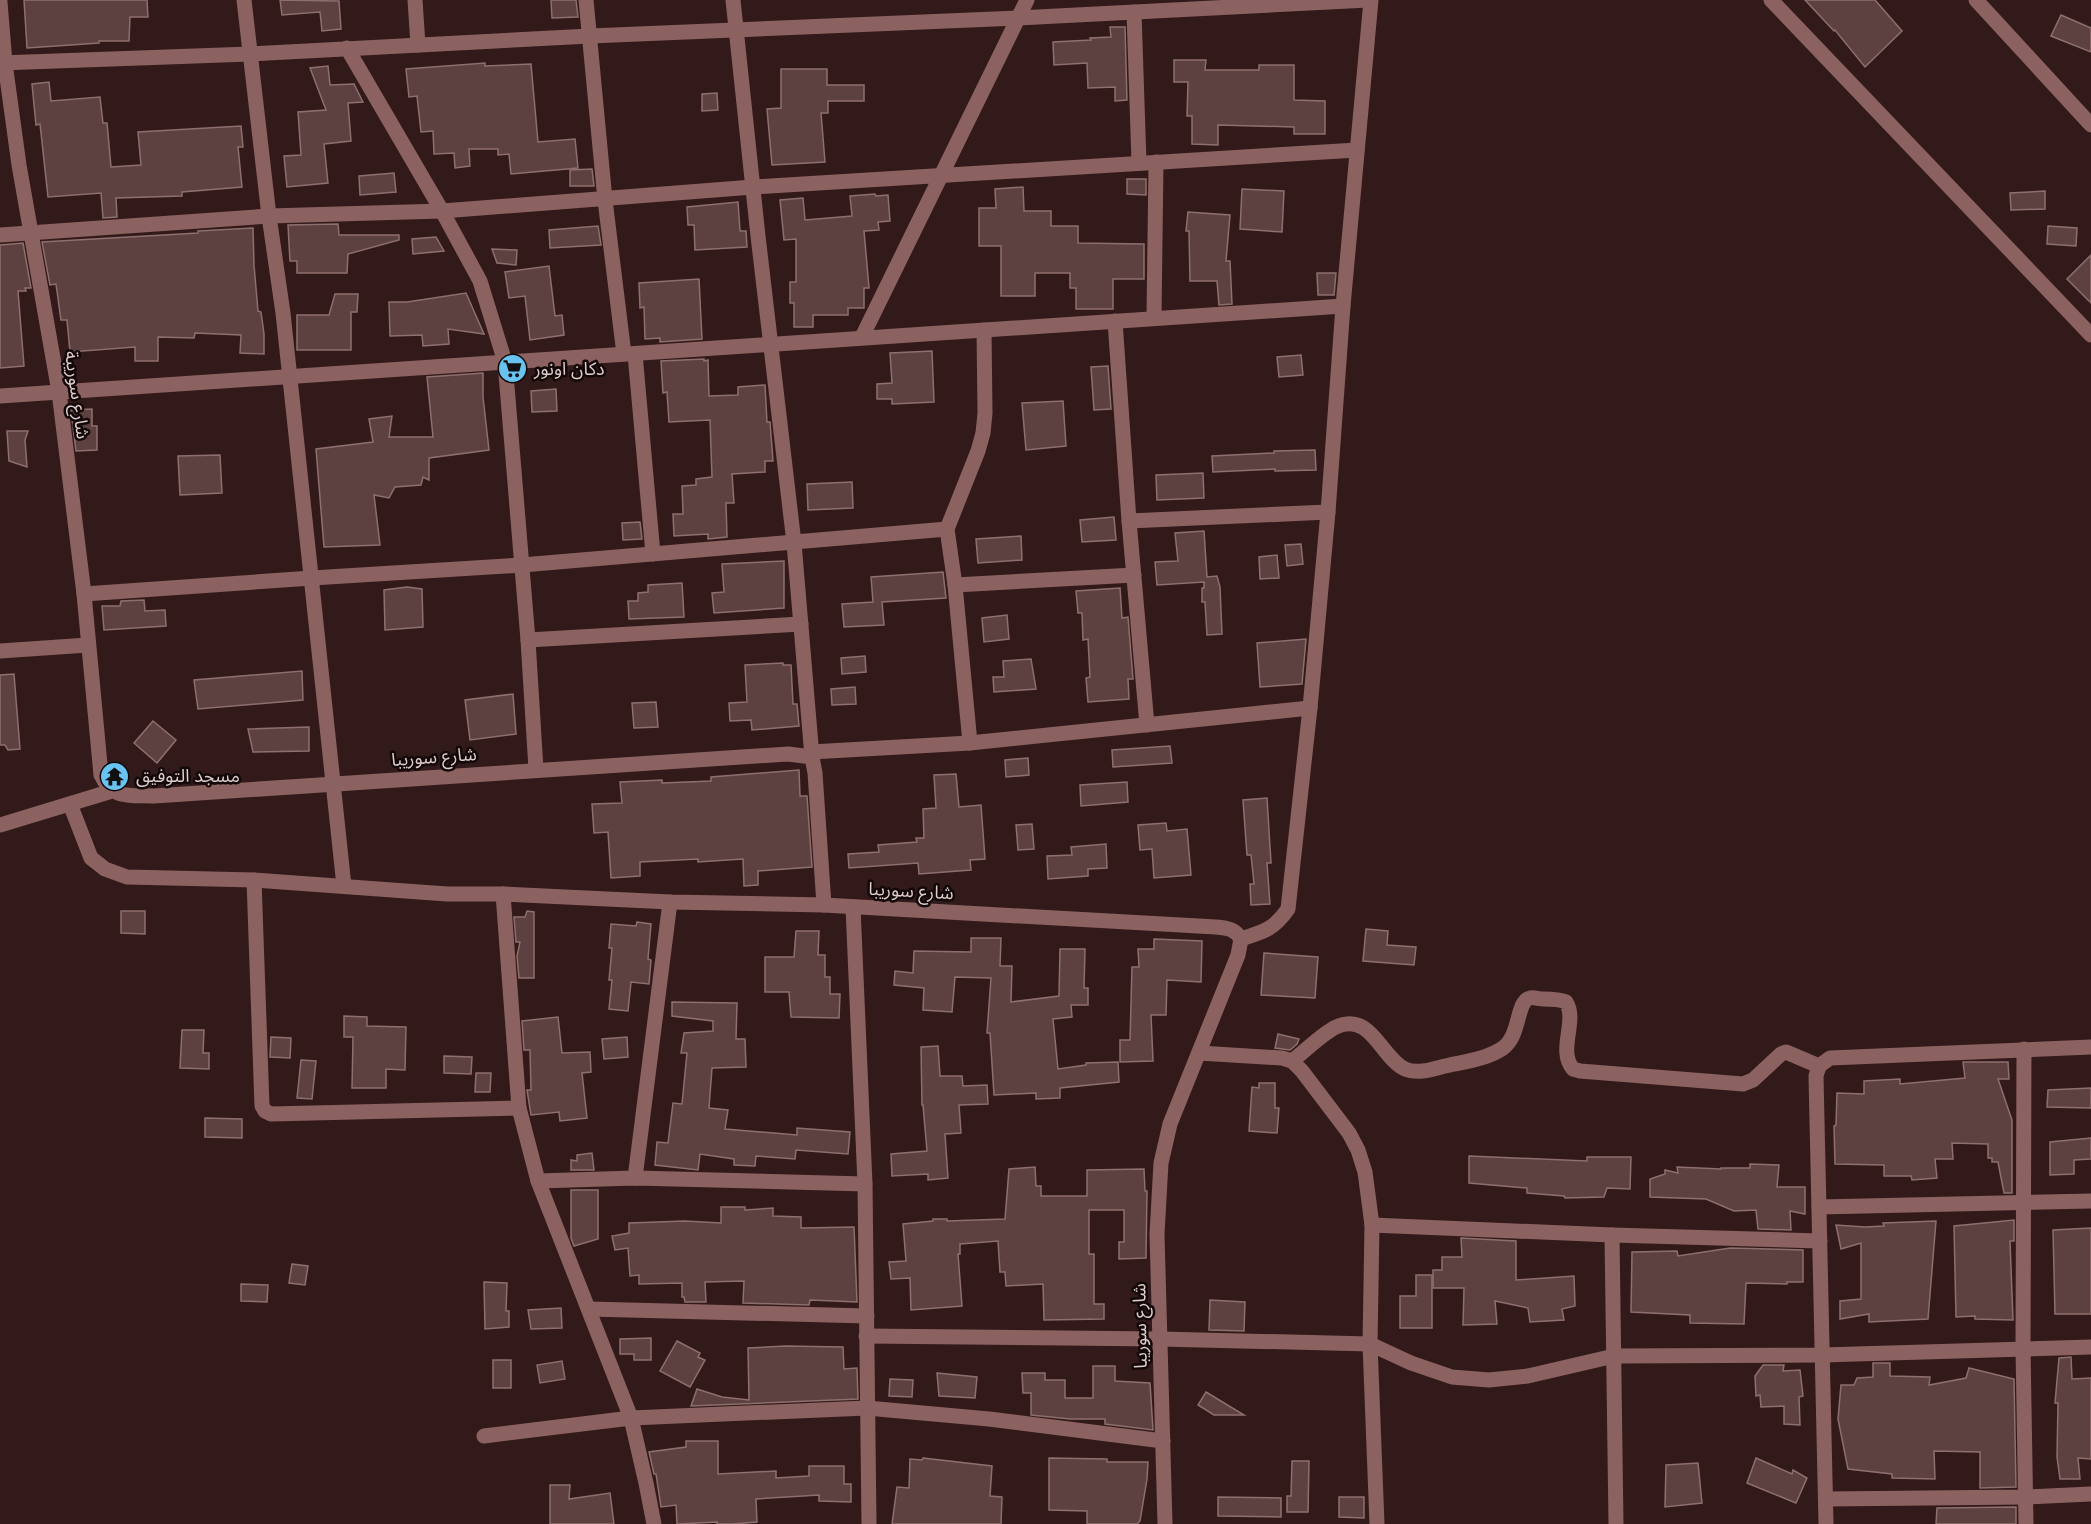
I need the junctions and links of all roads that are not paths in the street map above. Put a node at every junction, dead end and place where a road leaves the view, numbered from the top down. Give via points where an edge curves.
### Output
1 (244, 0) edge
2 (415, 0) edge
3 (586, 0) edge
4 (734, 0) edge
5 (1027, 0) edge
6 (1370, 0) edge
7 (1771, 0) edge
8 (1976, 0) edge
9 (0, 2) edge
10 (1134, 12) junction
11 (1018, 18) junction
12 (735, 29) junction
13 (590, 36) junction
14 (418, 45) junction
15 (347, 48) junction
16 (250, 54) junction
17 (2, 63) edge
18 (2091, 125) edge
19 (1357, 150) junction
20 (1156, 162) junction
21 (1138, 163) junction
22 (943, 175) junction
23 (753, 187) junction
24 (605, 200) junction
25 (442, 212) junction
26 (269, 216) junction
27 (30, 234) junction
28 (0, 235) edge
29 (1342, 306) junction
30 (1154, 317) junction
31 (1115, 321) junction
32 (984, 330) junction
33 (2091, 335) edge
34 (862, 337) junction
35 (770, 343) junction
36 (630, 354) junction
37 (505, 362) junction
38 (290, 376) junction
39 (59, 392) junction
40 (0, 396) edge
41 (1328, 512) junction
42 (1129, 521) junction
43 (947, 529) junction
44 (794, 543) junction
45 (653, 554) junction
46 (522, 565) junction
47 (1134, 575) junction
48 (312, 578) junction
49 (955, 585) junction
50 (84, 594) junction
51 (801, 624) junction
52 (528, 640) junction
53 (88, 645) junction
54 (0, 651) edge
55 (1310, 708) junction
56 (1147, 726) junction
57 (970, 743) junction
58 (812, 755) junction
59 (536, 769) junction
60 (332, 783) junction
61 (112, 791) junction
62 (70, 804) junction
63 (0, 825) edge
64 (254, 880) junction
65 (344, 886) junction
66 (503, 894) junction
67 (669, 902) junction
68 (824, 905) junction
69 (854, 907) junction
70 (1241, 939) junction
71 (2091, 1047) edge
72 (2024, 1049) junction
73 (1199, 1053) junction
74 (1292, 1061) junction
75 (1819, 1066) junction
76 (519, 1108) junction
77 (635, 1178) junction
78 (538, 1181) junction
79 (865, 1184) junction
80 (2091, 1201) edge
81 (2023, 1202) junction
82 (1819, 1207) junction
83 (1372, 1225) junction
84 (1612, 1235) junction
85 (1820, 1241) junction
86 (589, 1309) junction
87 (867, 1316) junction
88 (866, 1336) junction
89 (1160, 1339) junction
90 (1370, 1344) junction
91 (2091, 1347) edge
92 (2023, 1348) junction
93 (1822, 1355) junction
94 (1614, 1356) junction
95 (867, 1408) junction
96 (631, 1418) junction
97 (484, 1436) dead end
98 (1163, 1441) junction
99 (2091, 1494) edge
100 (2025, 1497) junction
101 (1826, 1499) junction
102 (654, 1524) edge
103 (869, 1524) edge
104 (1165, 1524) edge
105 (1377, 1524) edge
106 (1616, 1524) edge
107 (1826, 1524) edge
108 (2026, 1524) edge

1 - 16 street
2 - 14 street
3 - 13 street
4 - 12 street
5 - 11 street
6 - 10 street
6 - 19 street
7 - 33 street
8 - 18 street
9 - 17 street, شارع سوريبة
10 - 11 street
10 - 21 street
11 - 12 street
11 - 22 street
12 - 13 street
12 - 23 street
13 - 14 street
13 - 24 street
14 - 15 street
15 - 16 street
15 - 25 street
16 - 17 street
16 - 26 street
17 - 27 street, شارع سوريبة
19 - 20 street
19 - 29 street
20 - 21 street
20 - 30 street
21 - 22 street
22 - 23 street
22 - 34 street
23 - 24 street
23 - 35 street
24 - 25 street
24 - 36 street
25 - 26 street
25 - 37 street via 480,281
26 - 27 street
26 - 38 street
27 - 28 street
27 - 39 street, شارع سوريبة
29 - 30 street
29 - 41 street
30 - 31 street
31 - 32 street
31 - 42 street
32 - 34 street
32 - 43 street via 983,434
34 - 35 street
35 - 36 street
35 - 44 street
36 - 37 street
36 - 45 street
37 - 38 street
37 - 46 street
38 - 39 street
38 - 48 street
39 - 40 street
39 - 50 street, شارع سوريبة
41 - 42 street
41 - 55 street
42 - 47 street
43 - 44 street
43 - 49 street
44 - 45 street
44 - 51 street
45 - 46 street
46 - 48 street
46 - 52 street
47 - 49 street
47 - 56 street
48 - 50 street
48 - 60 street
49 - 57 street
50 - 53 street, شارع سوريبة
51 - 52 street
51 - 58 street
52 - 59 street
53 - 54 street
53 - 61 street, شارع سوريبة via 101,775
55 - 56 street, شارع سوريبا
55 - 70 street via 1288,909 1278,924
56 - 57 street, شارع سوريبا
57 - 58 street, شارع سوريبا
58 - 59 street, شارع سوريبا
58 - 68 street
59 - 60 street, شارع سوريبا
60 - 61 street, شارع سوريبا via 154,796
60 - 65 street
61 - 62 street
62 - 63 street
62 - 64 street, شارع سوريبا via 91,858 105,869 127,877
64 - 65 street, شارع سوريبا
64 - 76 street via 265,1111 272,1114
65 - 66 street, شارع سوريبا
66 - 67 street, شارع سوريبا
66 - 76 street
67 - 68 street, شارع سوريبا
67 - 77 street
68 - 69 street, شارع سوريبا
69 - 70 street, شارع سوريبا via 1229,928
69 - 79 street
70 - 73 street, شارع سوريبا
71 - 72 street
72 - 75 street via 1830,1058
72 - 81 street
73 - 74 street
73 - 89 street, شارع سوريبا via 1170,1124 1161,1163 1157,1234
74 - 75 street via 1336,1027 1348,1024 1369,1031 1397,1065 1407,1070 1430,1070 1489,1055 1513,1038 1520,1008 1529,998 1566,1002 1567,1057 1573,1069 1580,1071 1743,1084 1786,1052
74 - 83 street via 1358,1150
75 - 82 street
76 - 78 street
77 - 78 street
77 - 79 street
78 - 86 street
79 - 87 street
80 - 81 street
81 - 82 street
81 - 92 street
82 - 85 street
83 - 84 street
83 - 90 street
84 - 85 street
84 - 94 street
85 - 93 street
86 - 87 street
86 - 96 street
87 - 88 street
88 - 89 street
88 - 95 street
89 - 90 street
89 - 98 street, شارع سوريبا
90 - 94 street via 1452,1377 1489,1380 1528,1376
90 - 105 street
91 - 92 street
92 - 93 street
92 - 100 street
93 - 94 street
93 - 101 street
94 - 106 street
95 - 96 street
95 - 98 street
95 - 103 street
96 - 97 street
96 - 102 street
98 - 104 street, شارع سوريبا
99 - 100 street
100 - 101 street
100 - 108 street
101 - 107 street

